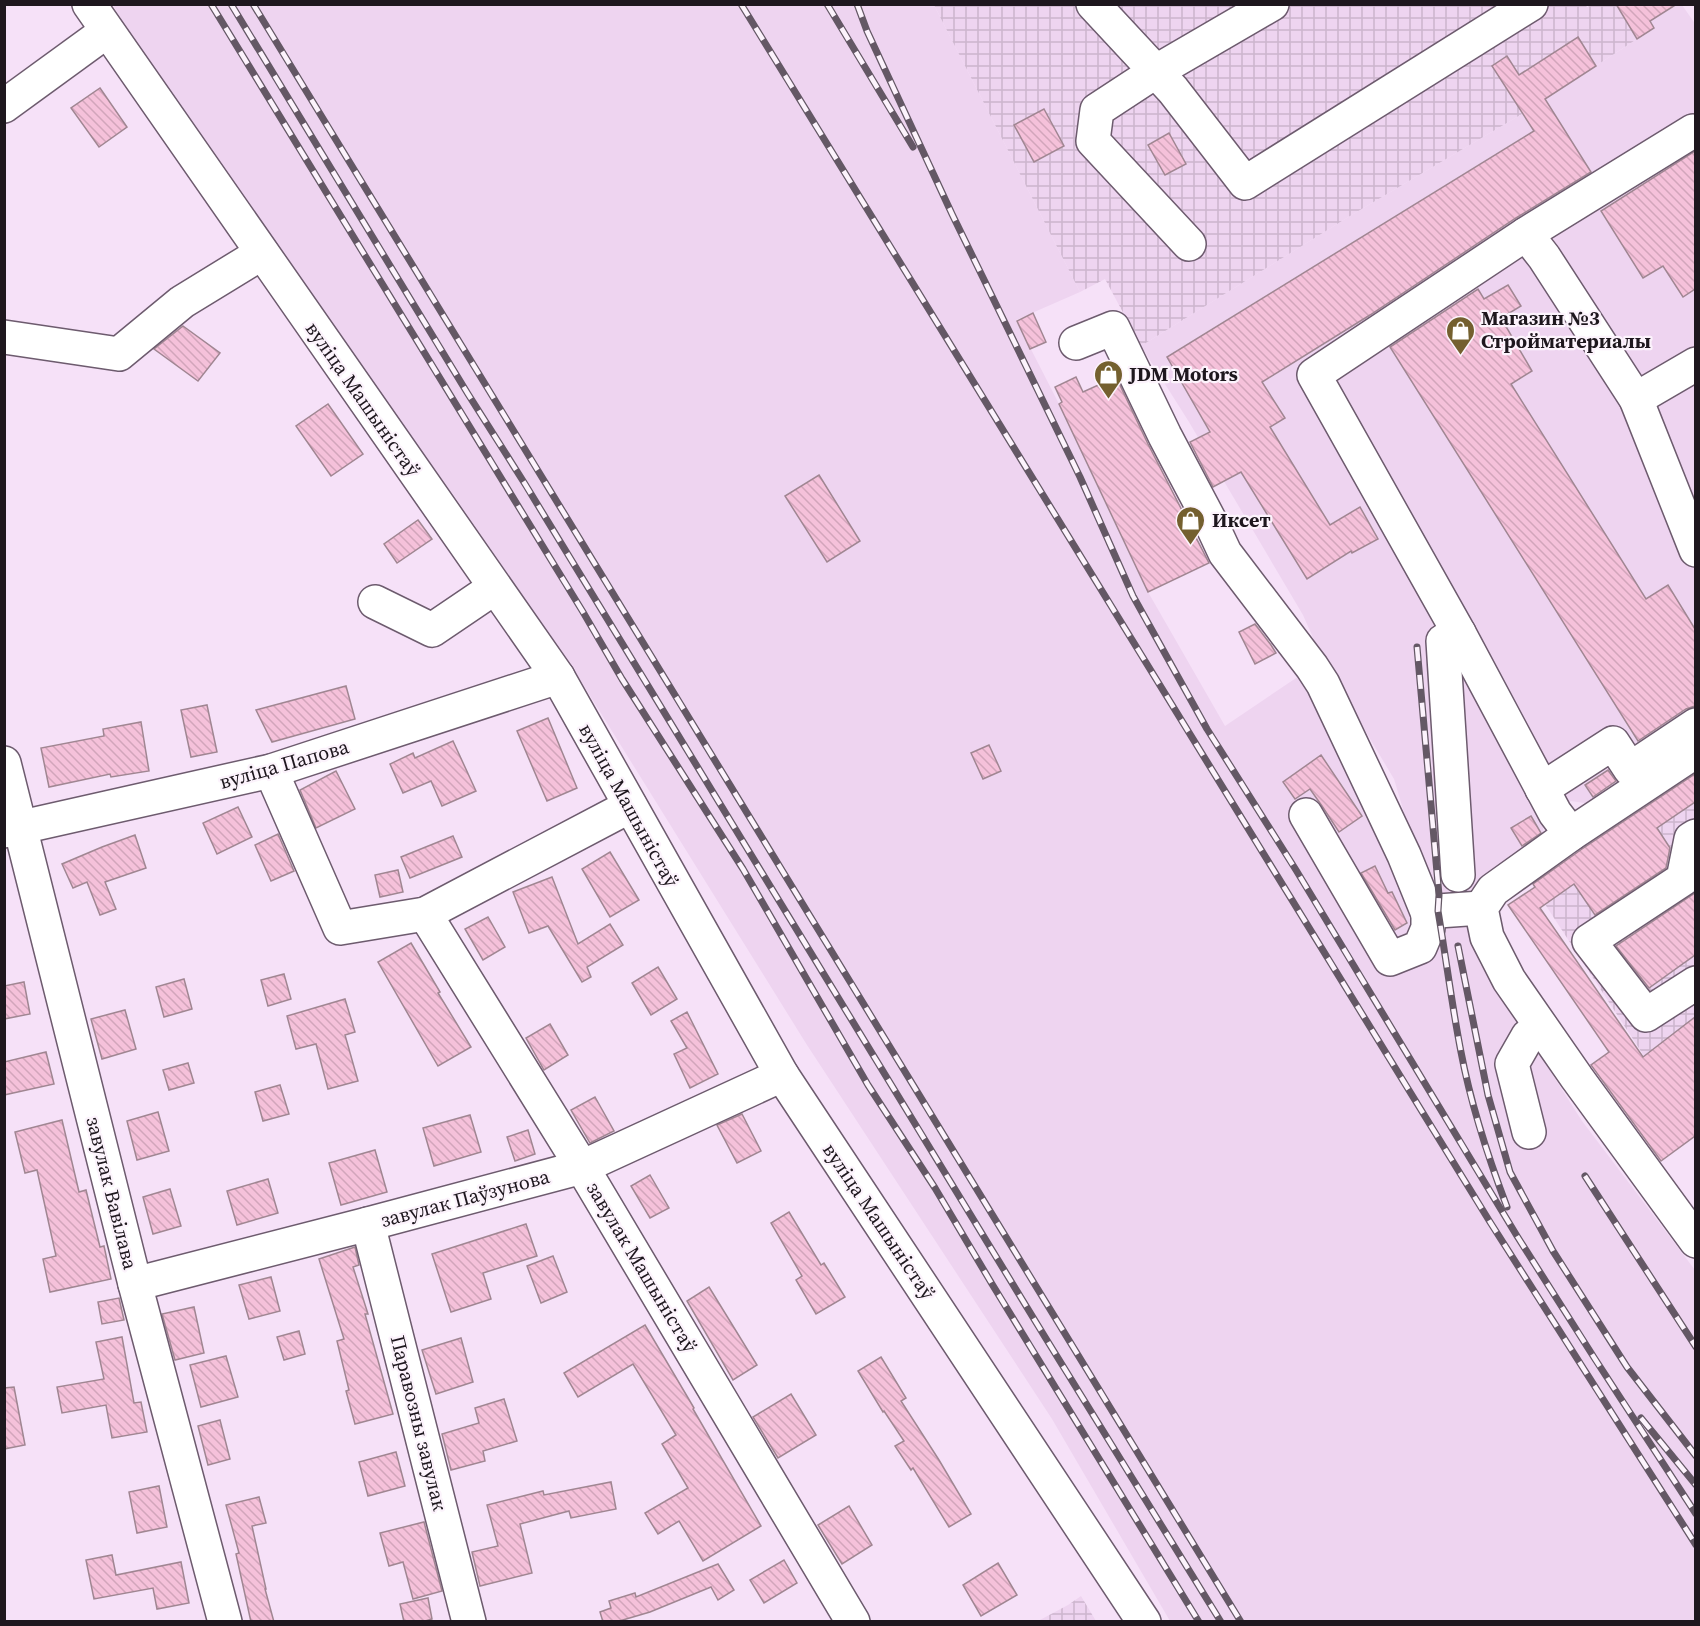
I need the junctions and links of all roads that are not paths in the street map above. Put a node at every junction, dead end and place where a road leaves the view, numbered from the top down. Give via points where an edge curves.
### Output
1 (89, 4) edge
2 (1093, 4) edge
3 (1272, 4) edge
4 (1531, 4) edge
5 (107, 31) junction
6 (1155, 72) junction
7 (4, 106) edge
8 (1693, 131) dead end
9 (1526, 234) junction
10 (1189, 244) dead end
11 (262, 253) junction
12 (4, 337) edge
13 (1076, 343) dead end
14 (1695, 364) edge
15 (1636, 399) junction
16 (1695, 550) edge
17 (494, 588) junction
18 (375, 602) dead end
19 (1459, 633) junction
20 (558, 677) junction
21 (1695, 725) edge
22 (1695, 751) edge
23 (4, 763) edge
24 (271, 771) junction
25 (1542, 789) junction
26 (630, 806) junction
27 (1306, 816) dead end
28 (13, 828) edge
29 (1570, 834) junction
30 (1695, 836) edge
31 (1458, 875) dead end
32 (1481, 908) junction
33 (425, 914) junction
34 (1428, 914) junction
35 (1695, 982) edge
36 (1541, 1027) junction
37 (782, 1075) junction
38 (1529, 1132) dead end
39 (582, 1167) junction
40 (368, 1224) junction
41 (1695, 1240) edge
42 (135, 1284) junction
43 (225, 1622) edge
44 (469, 1622) edge
45 (853, 1622) edge
46 (1144, 1622) edge

1 - 5 street, вуліца Машыністаў
2 - 6 street
3 - 6 street
4 - 6 street via 1245,183
5 - 7 street
5 - 11 street, вуліца Машыністаў
6 - 10 street via 1097,110 1093,141
8 - 9 street
9 - 15 street
9 - 19 street via 1314,375
11 - 12 street via 182,302 118,354
11 - 17 street, вуліца Машыністаў
13 - 34 street via 1113,328 1226,553 1323,684
14 - 15 street
15 - 16 street
17 - 18 street via 432,630
17 - 20 street, вуліца Машыністаў
19 - 25 street
19 - 31 street via 1443,641
20 - 24 street, вуліца Папова
20 - 26 street, вуліца Машыністаў
21 - 25 street via 1630,769 1613,743
22 - 29 street
23 - 28 street, завулак Вавілава
24 - 28 street, вуліца Папова
24 - 33 street via 340,928
25 - 29 street
26 - 33 street
26 - 37 street, вуліца Машыністаў
27 - 34 street via 1390,959 1420,947 1428,928
28 - 42 street, завулак Вавілава
29 - 32 street via 1492,890
30 - 35 street via 1691,839 1683,879 1589,941 1646,1015
32 - 34 street
32 - 36 street via 1486,937
33 - 39 street, завулак Машыністаў
36 - 38 street via 1528,1036 1512,1064
36 - 41 street
37 - 39 street, завулак Паўзунова
37 - 46 street, вуліца Машыністаў
39 - 40 street, завулак Паўзунова
39 - 45 street, завулак Машыністаў
40 - 42 street, завулак Паўзунова
40 - 44 street, Паравозны завулак
42 - 43 street, завулак Вавілава

